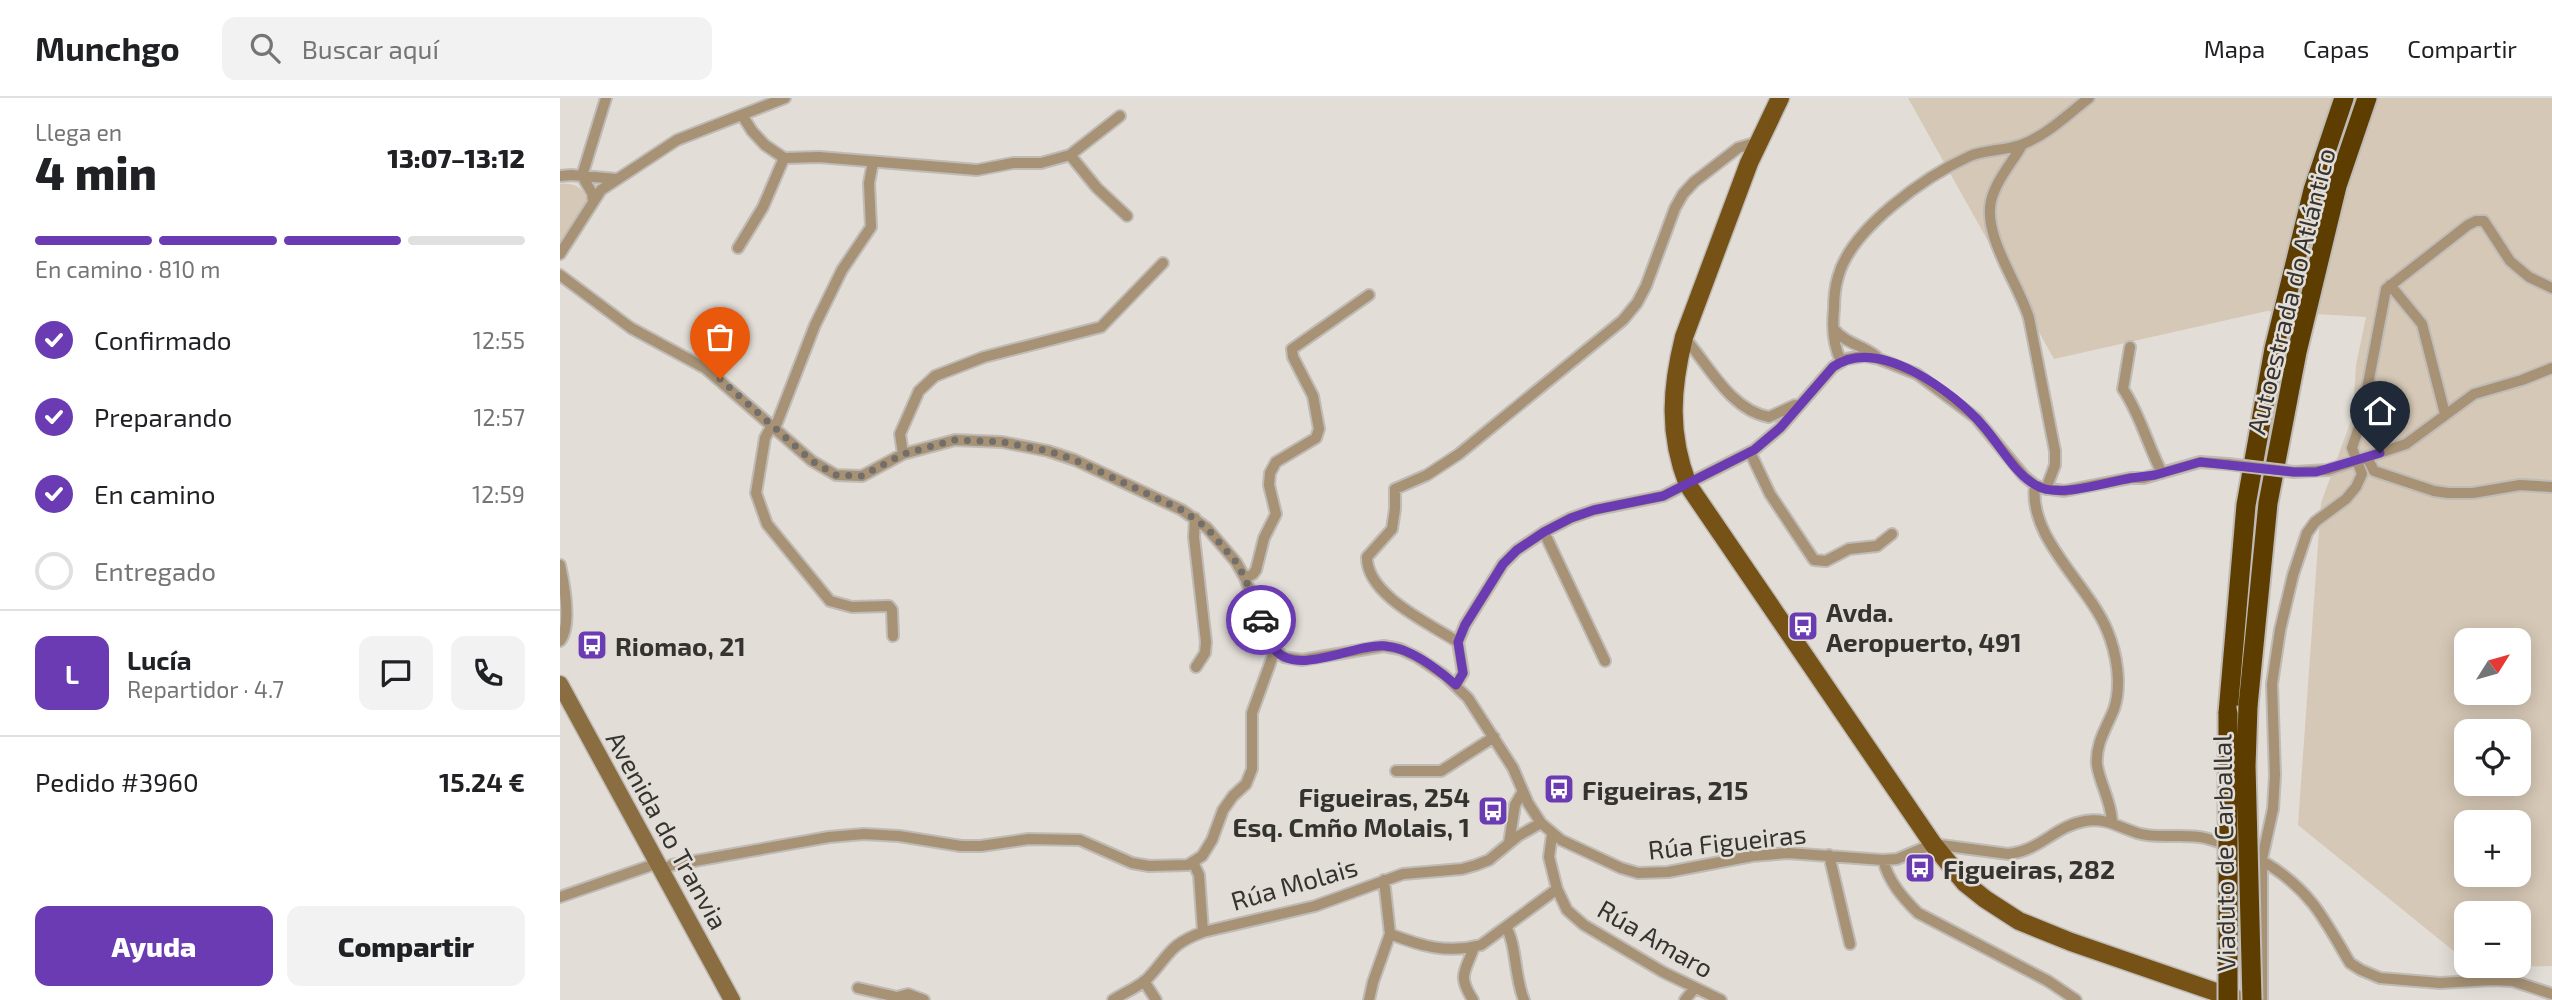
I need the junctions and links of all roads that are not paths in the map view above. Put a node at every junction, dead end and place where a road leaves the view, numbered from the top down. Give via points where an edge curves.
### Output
1 (606, 98) edge
2 (785, 98) edge
3 (1780, 98) edge
4 (2088, 98) edge
5 (2343, 98) edge
6 (2367, 98) edge
7 (742, 114) junction
8 (1121, 116) dead end
9 (1758, 142) junction
10 (2022, 145) junction
11 (1070, 155) junction
12 (784, 158) junction
13 (873, 162) junction
14 (560, 176) edge
15 (582, 176) junction
16 (617, 179) junction
17 (593, 201) junction
18 (1127, 216) dead end
19 (738, 248) dead end
20 (560, 254) edge
21 (1163, 263) dead end
22 (560, 275) edge
23 (2390, 285) junction
24 (2552, 288) edge
25 (1369, 295) dead end
26 (1834, 329) junction
27 (1684, 337) junction
28 (2130, 347) dead end
29 (1879, 359) junction
30 (1841, 361) junction
31 (2552, 368) edge
32 (1801, 403) junction
33 (2445, 414) junction
34 (774, 426) junction
35 (1750, 452) junction
36 (903, 454) junction
37 (2361, 459) junction
38 (2162, 473) junction
39 (1689, 485) junction
40 (2041, 487) junction
41 (2552, 487) edge
42 (1195, 518) junction
43 (1544, 532) junction
44 (1892, 534) dead end
45 (560, 565) edge
46 (1245, 578) junction
47 (893, 636) dead end
48 (560, 641) edge
49 (1458, 642) junction
50 (1275, 650) junction
51 (1605, 661) dead end
52 (1196, 667) dead end
53 (560, 684) edge
54 (1456, 685) junction
55 (2248, 706) joint
56 (2228, 713) joint
57 (1494, 737) junction
58 (1396, 771) dead end
59 (1523, 791) junction
60 (2112, 821) junction
61 (1541, 823) junction
62 (1552, 835) junction
63 (1509, 843) junction
64 (1933, 845) junction
65 (1829, 856) junction
66 (2262, 859) junction
67 (1883, 860) junction
68 (1193, 862) junction
69 (660, 867) junction
70 (1384, 880) junction
71 (1557, 889) junction
72 (560, 897) edge
73 (1506, 927) junction
74 (1203, 932) junction
75 (1390, 934) junction
76 (1850, 944) dead end
77 (1474, 947) junction
78 (1144, 981) junction
79 (858, 988) dead end
80 (1694, 989) junction
81 (2552, 994) edge
82 (732, 1000) edge
83 (924, 1000) edge
84 (1113, 1000) edge
85 (1156, 1000) edge
86 (1369, 1000) edge
87 (1473, 1000) edge
88 (1524, 1000) edge
89 (1685, 1000) edge
90 (1721, 1000) edge
91 (2076, 1000) edge
92 (2228, 1000) edge
93 (2239, 1000) edge
94 (2252, 1000) edge
95 (2262, 1000) edge

1 - 15 street
2 - 7 street
3 - 9 main road
4 - 10 street
5 - 56 highway, Autoestrada do Atlántico via 2313,190 2274,349 2246,505
6 - 55 highway, Autoestrada do Atlántico via 2337,186 2297,352 2268,503
7 - 12 street via 765,145
7 - 16 street via 677,140
8 - 11 street
9 - 27 main road
9 - 49 street via 1738,148 1683,194 1646,286 1611,331 1459,454 1395,489 1392,529 1367,557 1368,566 1387,597
10 - 26 street via 1972,155 1930,179 1870,227 1838,276
10 - 40 street via 1991,202 2008,272 2024,298 2055,451 2054,465
11 - 13 street via 977,170
11 - 18 street
12 - 13 street
12 - 19 street via 763,207
13 - 34 street via 871,227 814,325
14 - 15 street
15 - 16 street
15 - 17 street
16 - 17 street
17 - 20 street
21 - 36 street via 1101,327 984,357 935,376 919,391 900,434
22 - 34 street via 631,328 705,368
23 - 24 street via 2476,221 2484,222 2510,261
23 - 33 street via 2422,324
23 - 37 street via 2352,448
25 - 46 street via 1293,349 1313,396 1319,429 1316,438 1276,462 1270,473 1276,514 1256,570
26 - 29 street
26 - 30 street
27 - 32 street via 1727,391 1750,409 1769,417
27 - 39 main road via 1672,405 1679,462
28 - 38 street via 2123,389
29 - 30 street via 1855,356
29 - 40 street via 1917,373 1956,401
30 - 32 street
31 - 33 street via 2481,391
32 - 35 street via 1769,439
33 - 37 street via 2406,444
34 - 36 street via 812,461 836,475 862,476
34 - 47 street via 765,438 756,493 767,524 830,601 852,607 889,606
35 - 39 street
35 - 44 street via 1770,494 1814,560 1826,561 1849,549 1877,546
36 - 42 street via 955,440 1002,442 1048,451
37 - 38 street, bridge via 2328,470 2294,472 2200,462
37 - 41 street via 2374,471 2434,491
37 - 66 street via 2362,474 2356,487 2307,533 2293,575 2272,684 2275,775
38 - 40 street via 2064,491
39 - 43 street via 1663,496 1594,510
39 - 64 main road
40 - 60 street via 2033,504 2060,558 2096,608 2114,655 2118,692 2100,739 2097,764
42 - 46 street via 1226,548
42 - 52 street via 1206,642
43 - 49 street via 1503,564
43 - 51 street
45 - 48 street via 566,609
46 - 50 street
49 - 54 street via 1463,673
50 - 54 street, Rúa Figueiras via 1302,660 1384,646 1400,649
50 - 68 street via 1252,713 1252,769 1246,784 1223,810 1202,856
53 - 69 main road, Avenida do Tranvia
54 - 57 street, Rúa Figueiras
55 - 94 highway, Viaduto de Carballal, bridge
56 - 92 highway, Viaduto de Carballal, bridge
57 - 58 street via 1441,771
57 - 59 street, Rúa Figueiras
59 - 61 street, Rúa Figueiras
59 - 63 street via 1515,805
60 - 64 street, Rúa Figueiras via 2096,819 2070,825 2020,853
60 - 66 street, Rúa Figueiras via 2141,834 2204,837
61 - 62 street, Rúa Figueiras
61 - 63 street, Rúa Molais
62 - 65 street, Rúa Figueiras via 1638,873 1752,856
62 - 71 street, Rúa Amaro via 1549,857
63 - 70 street, Rúa Molais via 1489,860 1462,869
64 - 67 street, Rúa Figueiras
64 - 93 main road via 1965,883 2019,921
65 - 67 street, Rúa Figueiras
65 - 76 street
66 - 81 street, Rúa Figueiras via 2305,894 2350,963 2361,970 2381,978 2440,984 2514,981
66 - 95 street
67 - 91 street via 1892,882 1918,913
68 - 69 street via 1149,866 1080,840 1057,838 961,846 864,834
68 - 74 street via 1199,875
69 - 72 street
69 - 82 main road, Avenida do Tranvia
70 - 74 street, Rúa Molais via 1315,906
70 - 75 street
71 - 73 street
71 - 80 street, Rúa Amaro via 1567,910 1584,925
73 - 77 street
73 - 88 street
74 - 78 street, Rúa Molais via 1169,950
75 - 77 street via 1426,948
75 - 86 street
77 - 87 street via 1463,978
78 - 84 street, Rúa Molais
78 - 85 street
79 - 83 street
80 - 89 street
80 - 90 street, Rúa Amaro

